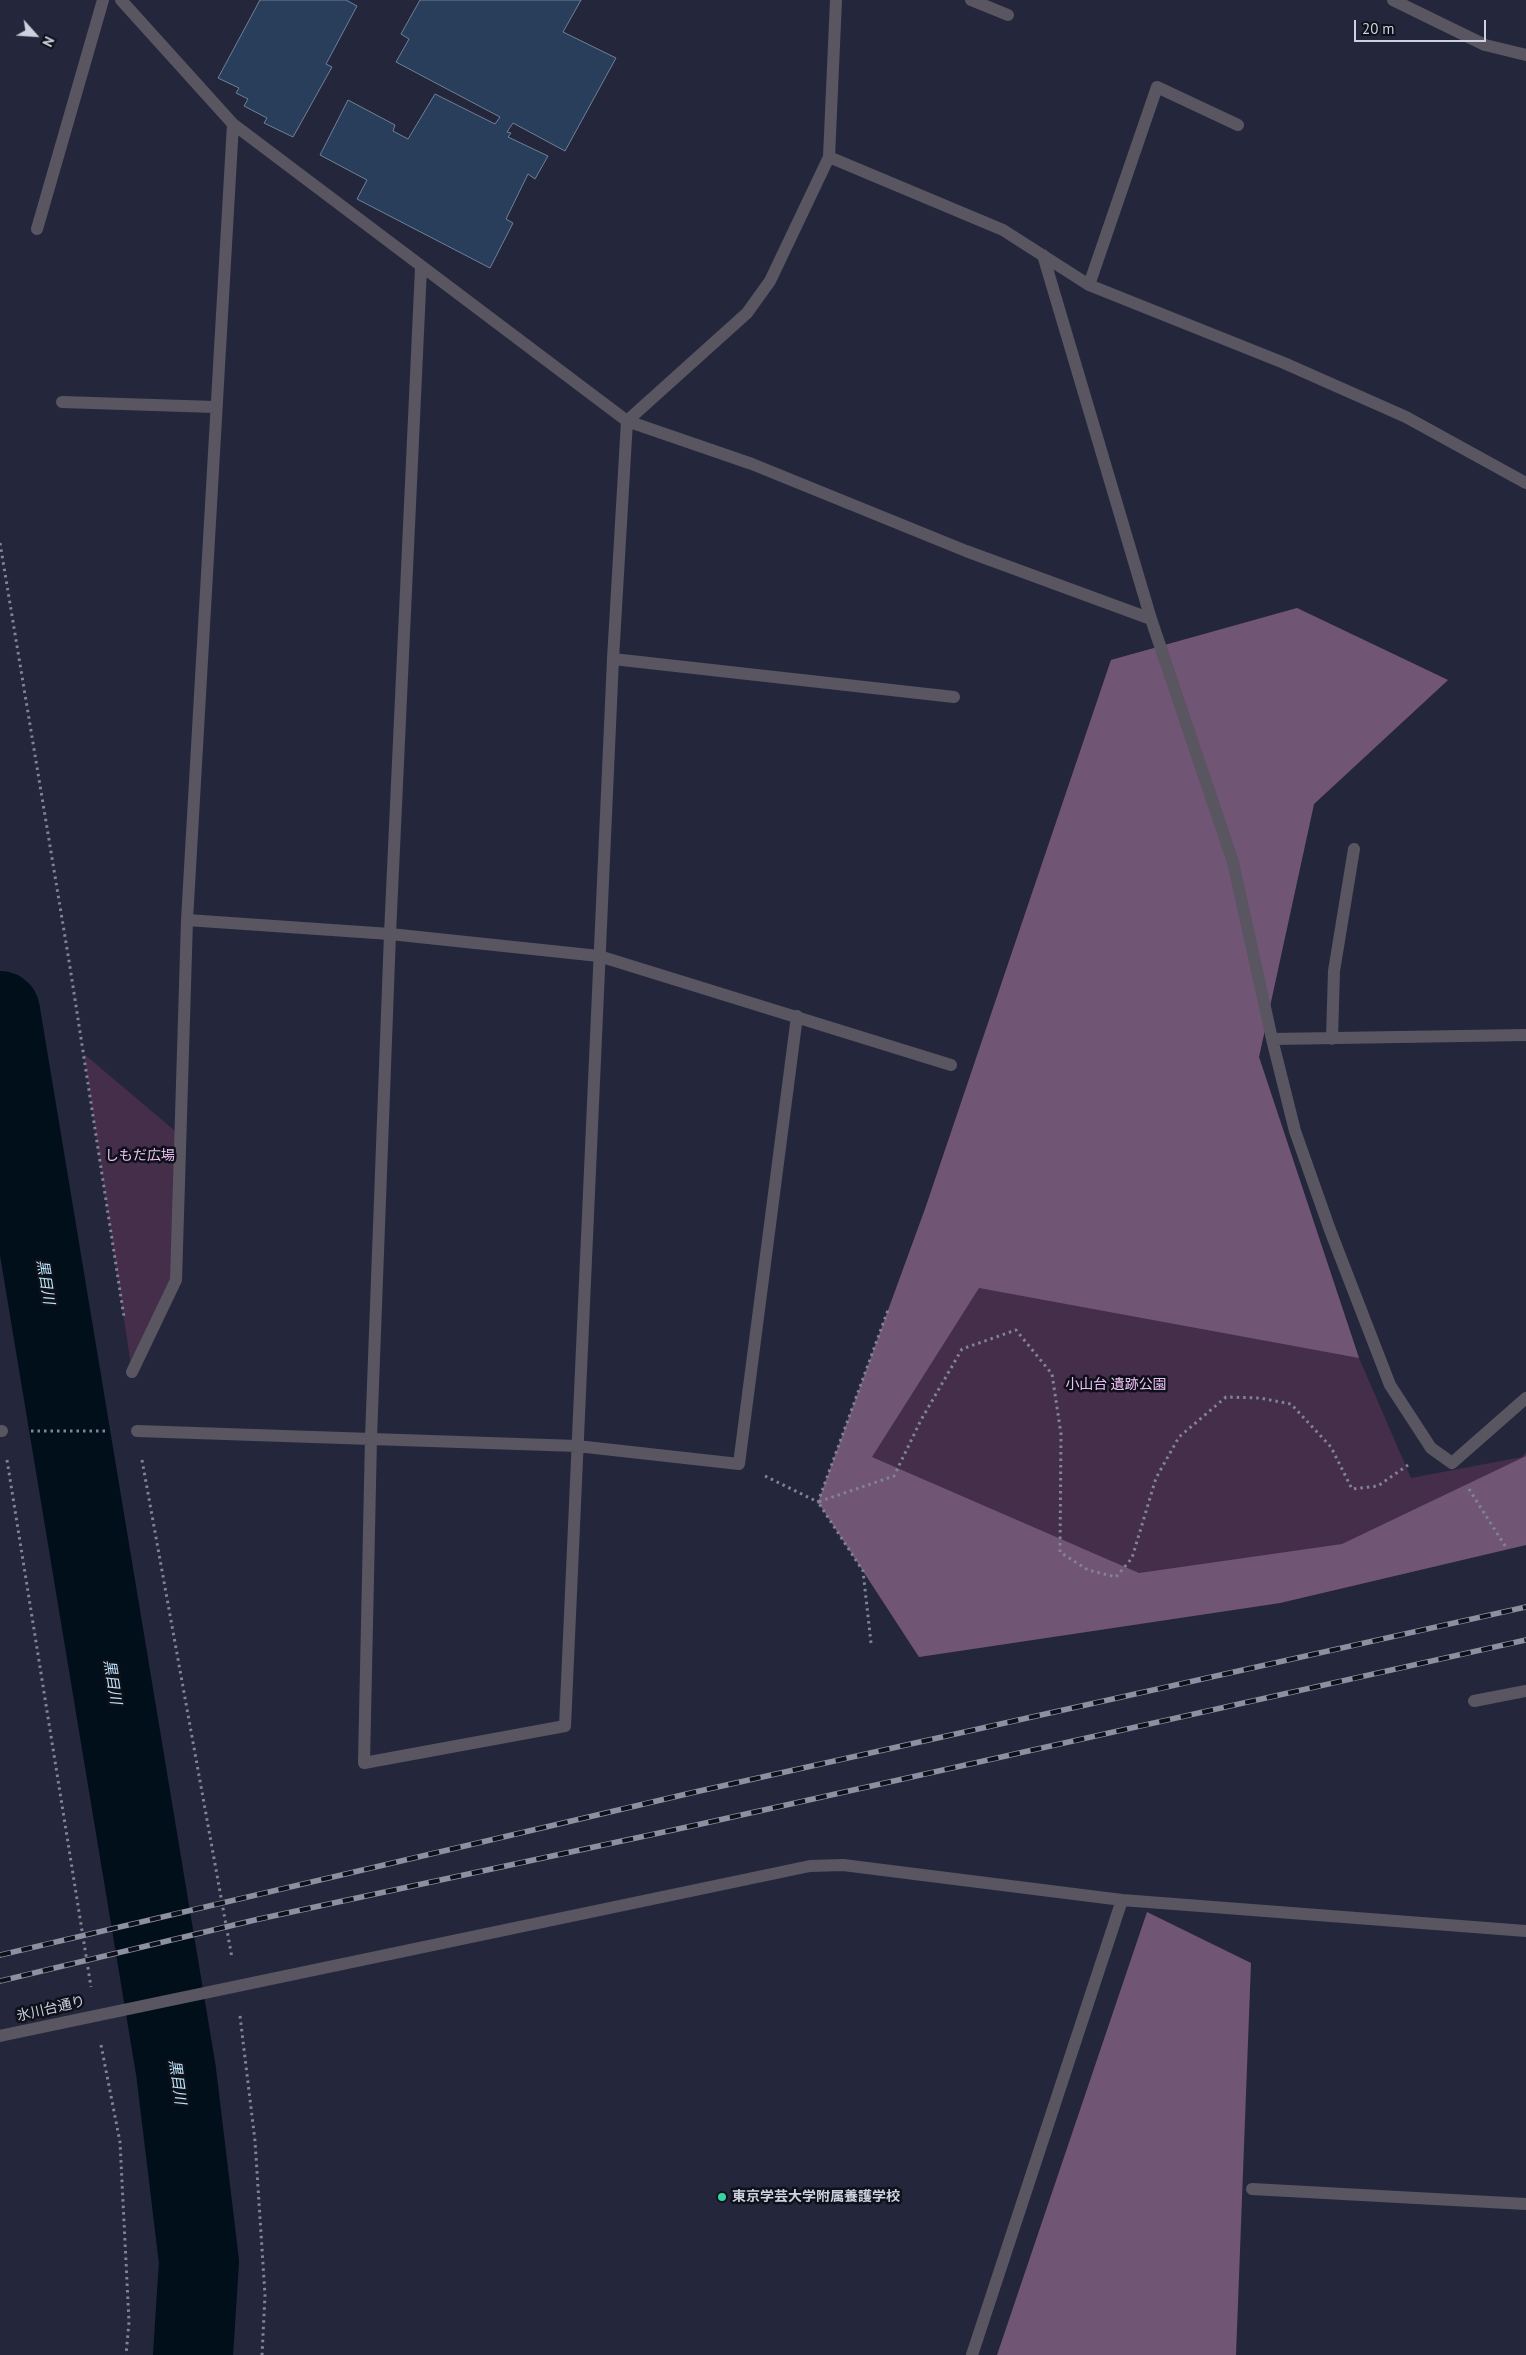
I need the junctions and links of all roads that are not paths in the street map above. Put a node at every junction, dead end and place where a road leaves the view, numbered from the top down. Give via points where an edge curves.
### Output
1 (103, 0) edge
2 (121, 0) edge
3 (836, 0) edge
4 (971, 0) edge
5 (1393, 0) edge
6 (1008, 15) dead end
7 (1526, 55) edge
8 (233, 124) junction
9 (1238, 125) dead end
10 (829, 157) junction
11 (37, 229) dead end
12 (1044, 255) junction
13 (421, 268) junction
14 (1089, 285) junction
15 (62, 402) dead end
16 (215, 407) junction
17 (627, 421) junction
18 (1526, 483) edge
19 (1151, 619) junction
20 (612, 660) junction
21 (954, 697) dead end
22 (1354, 849) dead end
23 (187, 920) junction
24 (390, 934) junction
25 (598, 956) junction
26 (797, 1016) junction
27 (1526, 1035) edge
28 (1332, 1038) junction
29 (1272, 1039) junction
30 (951, 1065) dead end
31 (132, 1372) dead end
32 (1526, 1398) edge
33 (137, 1431) road end
34 (372, 1438) junction
35 (578, 1446) junction
36 (1526, 1691) edge
37 (1474, 1701) dead end
38 (1122, 1900) junction
39 (1526, 1931) edge
40 (0, 2036) edge
41 (1252, 2189) dead end
42 (1526, 2204) edge
43 (972, 2355) edge

1 - 11 street
2 - 8 street
3 - 10 street
4 - 6 street
5 - 7 street via 1486,45
8 - 13 street
8 - 16 street
9 - 14 street via 1157,87
10 - 12 street via 1003,230
10 - 17 street via 770,280 747,313
12 - 14 street
12 - 19 street
13 - 17 street
13 - 24 street
14 - 18 street via 1284,363 1406,417
15 - 16 street
16 - 23 street
17 - 19 street via 752,464 966,551
17 - 20 street
19 - 29 street via 1233,862
20 - 21 street
20 - 25 street
22 - 28 street via 1334,971
23 - 24 street
23 - 31 street via 176,1280
24 - 25 street
24 - 34 street
25 - 26 street
25 - 35 street
26 - 30 street
26 - 35 street via 739,1464
27 - 28 street
28 - 29 street
29 - 32 street via 1295,1131 1333,1239 1390,1385 1430,1448 1452,1463
33 - 34 street
34 - 35 street
34 - 35 street via 364,1763 564,1726
36 - 37 street
38 - 39 street, 氷川台通り
38 - 40 street, 氷川台通り via 843,1866 810,1866
38 - 43 street
41 - 42 street

